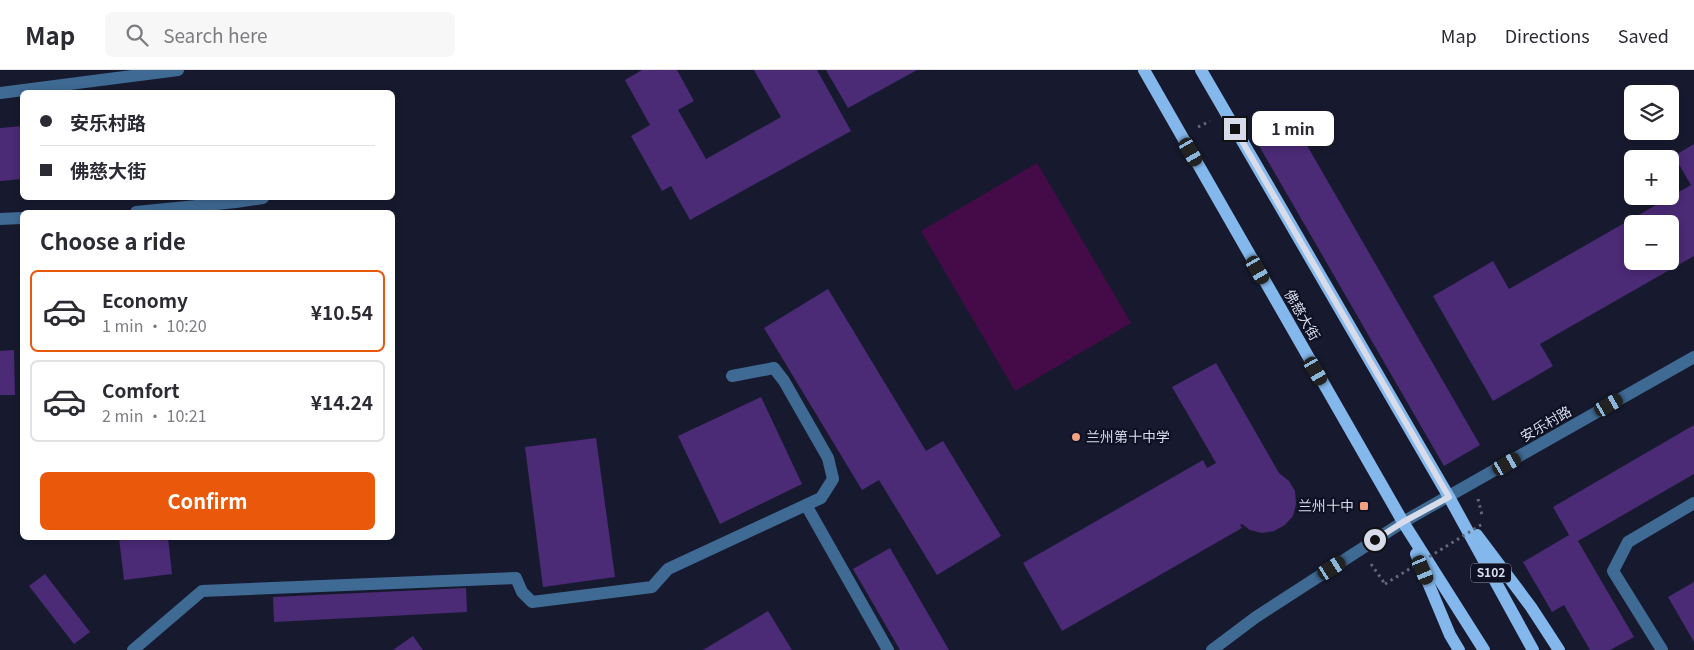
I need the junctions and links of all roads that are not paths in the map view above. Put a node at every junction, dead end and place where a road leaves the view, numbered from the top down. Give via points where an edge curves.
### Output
1 (178, 70) edge
2 (1144, 70) edge
3 (1201, 70) edge
4 (0, 92) edge
5 (250, 200) edge
6 (156, 210) edge
7 (20, 218) edge
8 (0, 219) edge
9 (1694, 357) edge
10 (732, 376) dead end
11 (1449, 497) junction
12 (1694, 503) edge
13 (806, 505) junction
14 (1403, 522) junction
15 (133, 650) edge
16 (888, 650) edge
17 (1212, 650) edge
18 (1459, 650) edge
19 (1484, 650) edge
20 (1533, 650) edge
21 (1559, 650) edge
22 (1662, 650) edge

1 - 4 street
2 - 14 main road, 佛慈大街
3 - 11 main road, S102
5 - 6 street
7 - 8 street
9 - 11 street, 安乐村路
10 - 13 street via 774,368 794,398 828,458 833,480 821,498
11 - 14 street, 安乐村路
11 - 20 main road, S102
11 - 21 main road via 1532,607
12 - 22 street via 1628,542 1613,571
13 - 15 street via 668,569 652,587 532,602 522,592 516,578 202,591
13 - 16 street
14 - 17 street, 安乐村路 via 1256,617
14 - 18 main road
14 - 19 main road, 佛慈大街

